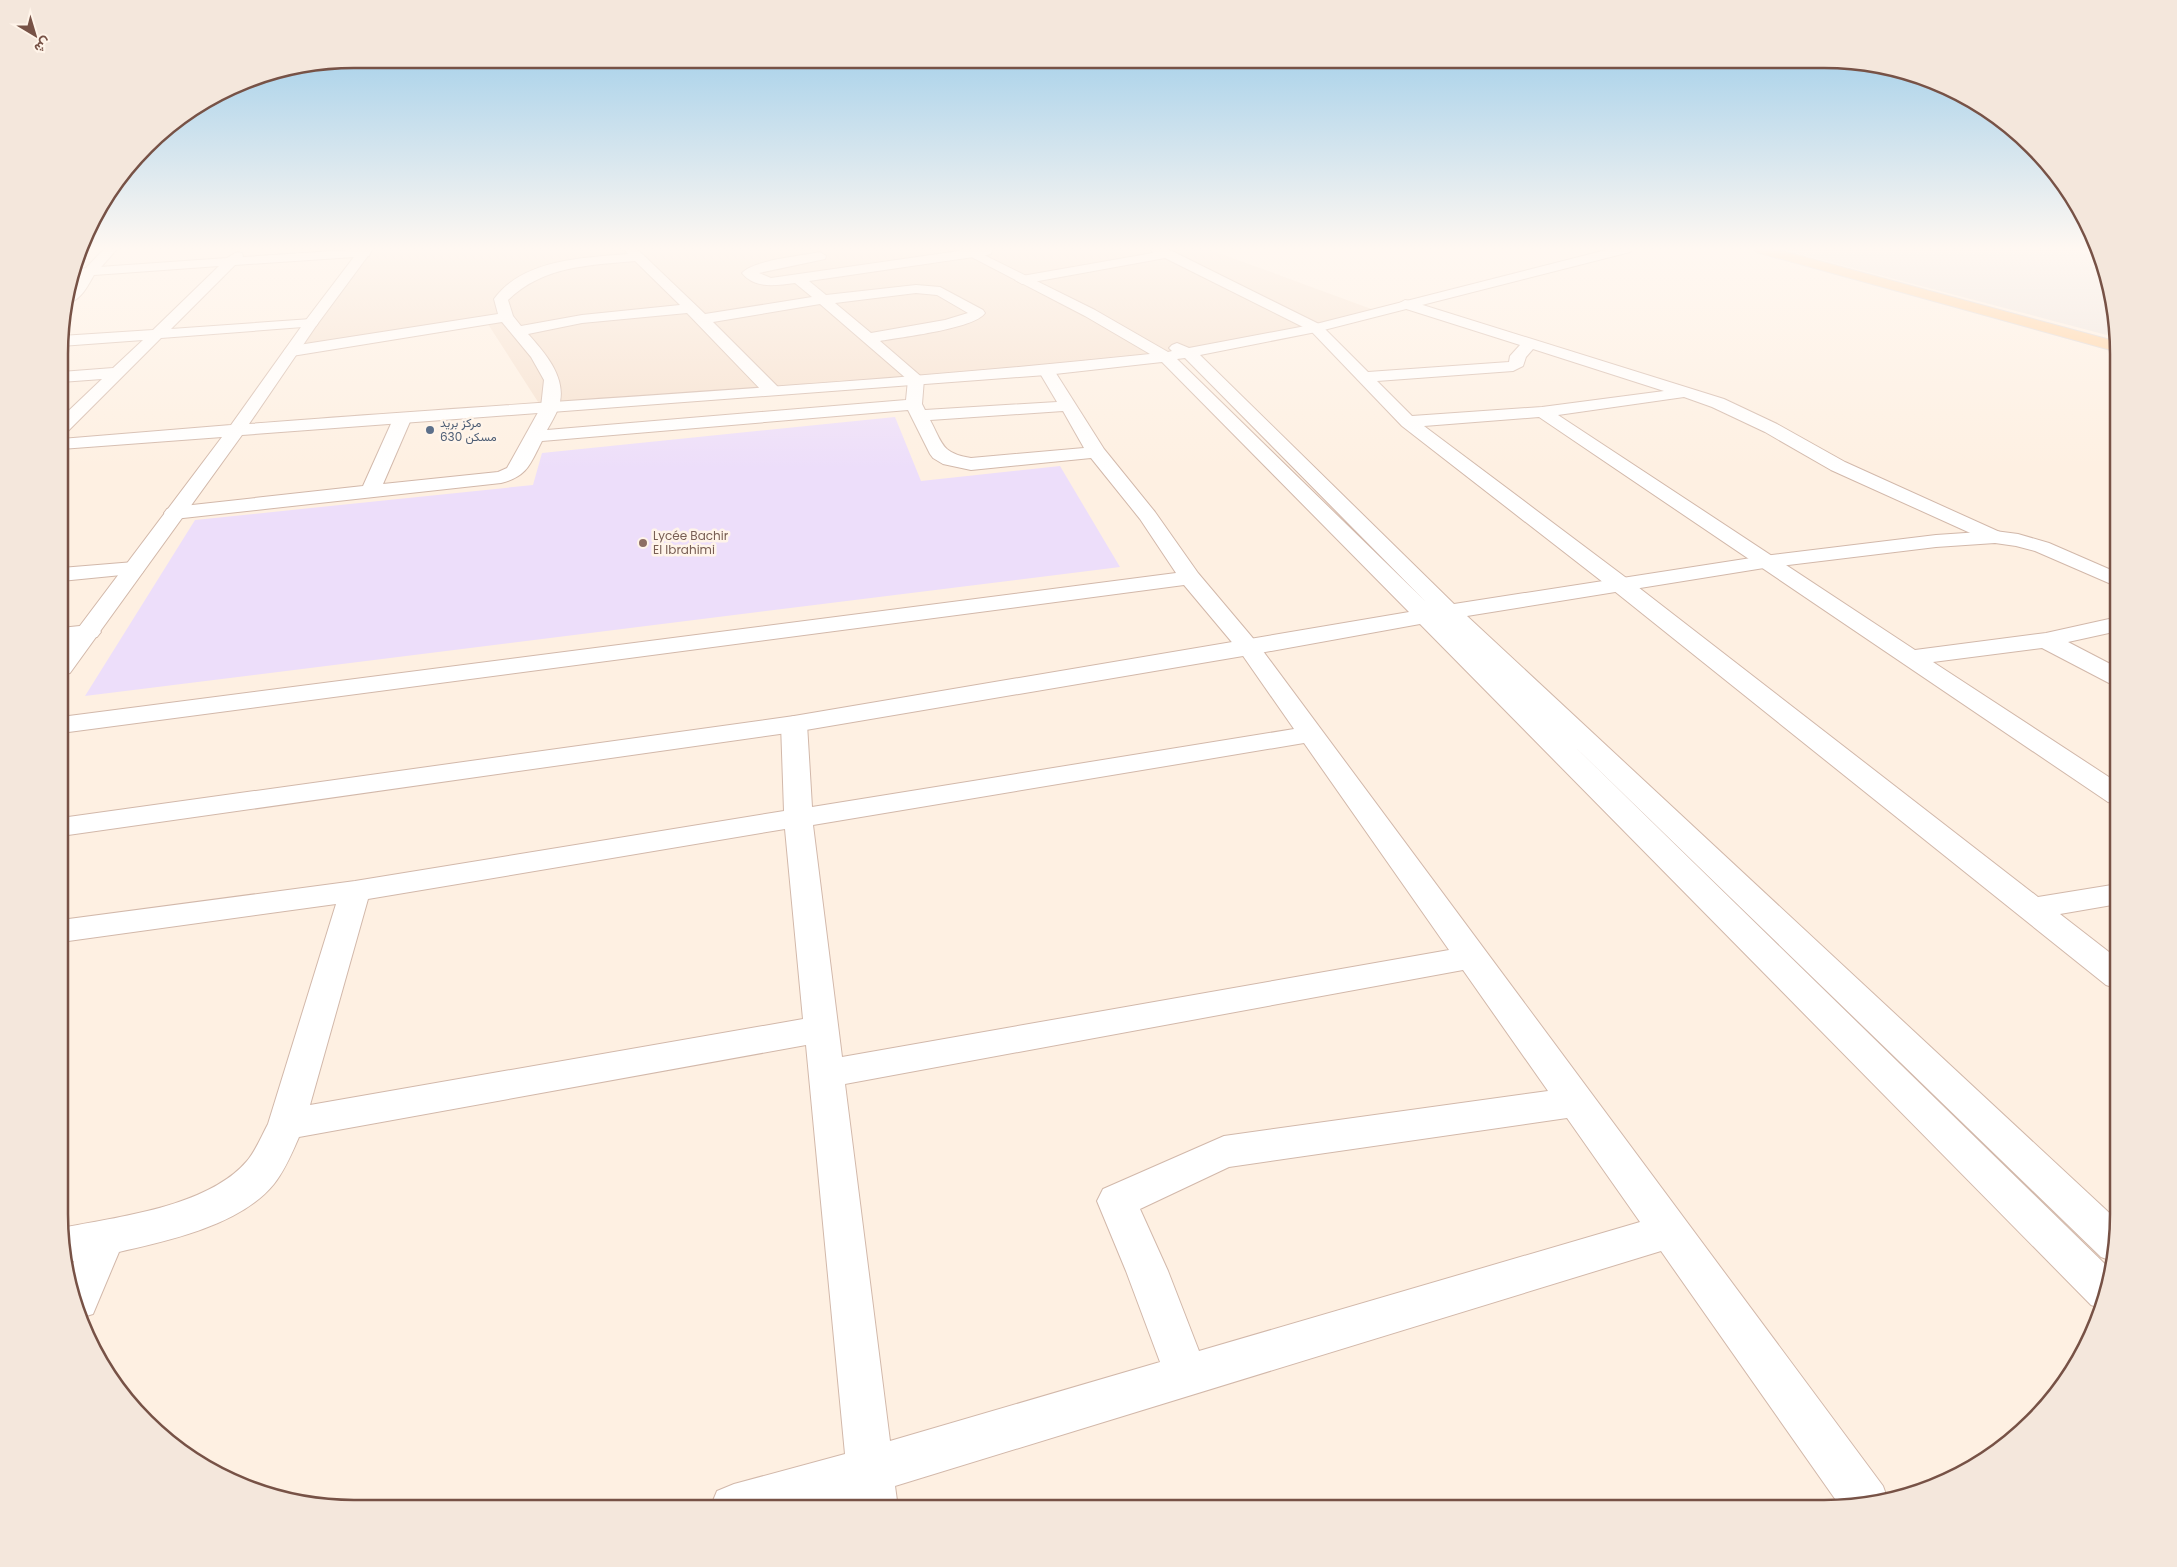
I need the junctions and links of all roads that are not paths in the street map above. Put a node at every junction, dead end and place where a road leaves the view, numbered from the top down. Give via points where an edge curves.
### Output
1 (169, 322) edge
2 (469, 322) edge
3 (511, 322) edge
4 (565, 322) edge
5 (705, 322) edge
6 (850, 322) edge
7 (956, 322) edge
8 (1109, 322) edge
9 (1304, 322) edge
10 (1338, 322) edge
11 (1461, 322) edge
12 (2030, 322) edge
13 (2033, 322) edge
14 (311, 323) joint
15 (1316, 328) junction
16 (518, 331) junction
17 (157, 334) junction
18 (870, 338) junction
19 (68, 341) edge
20 (1529, 344) junction
21 (2109, 344) edge
22 (2109, 344) edge
23 (292, 351) junction
24 (1178, 356) junction
25 (1046, 370) junction
26 (117, 374) junction
27 (67, 377) edge
28 (1365, 377) junction
29 (916, 379) junction
30 (772, 392) junction
31 (1685, 393) junction
32 (1068, 406) junction
33 (550, 407) junction
34 (917, 410) junction
35 (1542, 412) junction
36 (403, 417) junction
37 (67, 422) edge
38 (1408, 422) junction
39 (237, 429) junction
40 (535, 436) junction
41 (67, 443) edge
42 (1096, 452) junction
43 (370, 492) junction
44 (174, 513) junction
45 (1995, 537) junction
46 (1764, 562) junction
47 (134, 568) junction
48 (67, 574) edge
49 (2110, 577) edge
50 (1190, 578) junction
51 (1621, 585) junction
52 (1437, 614) junction
53 (2110, 626) edge
54 (89, 632) junction
55 (67, 634) edge
56 (2046, 640) junction
57 (1249, 648) junction
58 (1912, 658) junction
59 (67, 660) edge
60 (2110, 674) edge
61 (67, 724) edge
62 (794, 724) junction
63 (1310, 734) junction
64 (2110, 791) edge
65 (798, 819) junction
66 (67, 826) edge
67 (355, 891) junction
68 (2110, 895) edge
69 (2031, 909) junction
70 (67, 930) edge
71 (1472, 956) junction
72 (2110, 971) edge
73 (821, 1029) junction
74 (826, 1074) junction
75 (1577, 1102) junction
76 (286, 1124) junction
77 (1670, 1231) junction
78 (105, 1236) junction
79 (2108, 1238) edge
80 (69, 1244) edge
81 (2100, 1286) edge
82 (80, 1296) edge
83 (1186, 1376) junction
84 (872, 1489) edge
85 (1862, 1497) edge
86 (792, 1500) edge

1 - 17 street
2 - 23 street
3 - 16 street
4 - 16 street
5 - 30 street
6 - 18 street
7 - 18 street
8 - 24 street
9 - 15 street
10 - 15 street
11 - 20 street
12 - 21 main road
13 - 22 main road
14 - 17 street
14 - 23 street
15 - 24 street
15 - 28 street
16 - 33 street via 538,355 552,380
17 - 19 street
17 - 26 street
18 - 29 street
20 - 28 street via 1513,366
20 - 31 street
23 - 39 street
24 - 25 street
24 - 52 street
25 - 29 street
25 - 32 street
26 - 27 street
26 - 37 street
28 - 38 street
29 - 30 street
29 - 34 street
30 - 33 street
31 - 35 street
31 - 45 street via 1737,410 1838,466
32 - 34 street
32 - 42 street
33 - 36 street
33 - 40 street
34 - 40 street
34 - 42 street via 939,454 960,462 971,464
35 - 38 street
35 - 46 street
36 - 39 street
36 - 43 street
38 - 51 street
39 - 41 street
39 - 44 street
40 - 43 street via 520,465 514,472 501,477
42 - 50 street via 1148,516
43 - 44 street
44 - 47 street
45 - 46 street
45 - 49 street via 2042,546
46 - 51 street
46 - 58 street
47 - 48 street
47 - 54 street
50 - 57 street
50 - 61 street
51 - 52 street
51 - 69 street
52 - 57 street
52 - 79 street
52 - 81 street
53 - 56 street
54 - 55 street
54 - 59 street
56 - 58 street
56 - 60 street
57 - 62 street
57 - 63 street
58 - 64 street
62 - 65 street
62 - 66 street
63 - 65 street
63 - 71 street
65 - 67 street
65 - 73 street
67 - 70 street
67 - 76 street
68 - 69 street
69 - 72 street
71 - 74 street
71 - 75 street
73 - 74 street
73 - 76 street
74 - 84 street
75 - 77 street
75 - 83 street via 1224,1152 1117,1201
76 - 78 street via 272,1154 243,1189 182,1218
77 - 83 street
77 - 85 street
78 - 80 street
78 - 82 street
83 - 84 street
84 - 86 street

